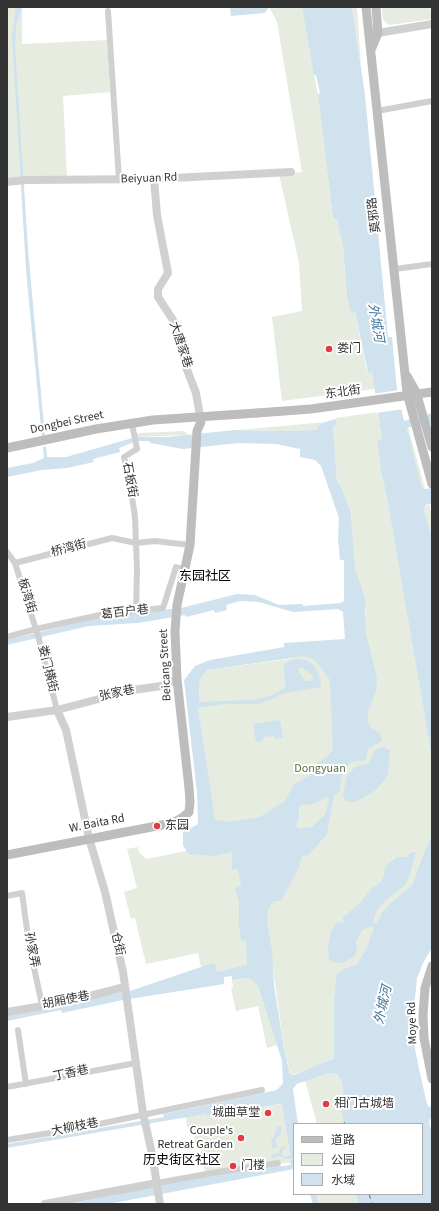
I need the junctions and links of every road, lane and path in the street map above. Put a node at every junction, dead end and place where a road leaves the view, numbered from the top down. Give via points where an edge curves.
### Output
1 (366, 7) edge
2 (376, 7) edge
3 (108, 11) dead end
4 (432, 24) edge
5 (373, 34) junction
6 (432, 101) edge
7 (377, 111) junction
8 (291, 172) dead end
9 (154, 179) junction
10 (119, 180) junction
11 (7, 182) edge
12 (432, 264) edge
13 (395, 269) junction
14 (432, 392) edge
15 (432, 398) edge
16 (257, 416) junction
17 (201, 419) junction
18 (132, 424) junction
19 (422, 428) junction
20 (7, 448) edge
21 (432, 448) edge
22 (432, 484) edge
23 (136, 543) junction
24 (190, 545) junction
25 (7, 552) edge
26 (15, 563) junction
27 (185, 570) junction
28 (136, 611) junction
29 (37, 630) junction
30 (7, 637) edge
31 (177, 680) junction
32 (58, 710) junction
33 (7, 717) edge
34 (189, 812) joint
35 (89, 838) junction
36 (7, 855) edge
37 (7, 896) edge
38 (432, 966) edge
39 (125, 989) junction
40 (42, 1006) junction
41 (7, 1012) edge
42 (18, 1030) dead end
43 (429, 1050) edge
44 (136, 1063) junction
45 (432, 1079) edge
46 (26, 1084) junction
47 (7, 1087) edge
48 (262, 1090) dead end
49 (143, 1113) junction
50 (7, 1140) edge
51 (278, 1163) dead end
52 (157, 1184) junction
53 (160, 1201) edge
54 (45, 1204) edge

1 - 5 main road
2 - 5 main road
3 - 10 street
4 - 5 street
5 - 7 main road, 莫邪路 via 370,54
6 - 7 street
7 - 13 main road, 莫邪路 via 387,218
8 - 9 street, Beiyuan Rd
9 - 10 street, Beiyuan Rd
9 - 17 street, 大唐家巷 via 157,215 168,272 158,289 158,297 175,323
10 - 11 street, Beiyuan Rd
12 - 13 street
13 - 19 main road, 莫邪路 via 405,373 416,392
14 - 16 main road, 东北街, bridge
15 - 16 main road, 东北街 via 311,415
16 - 17 main road, Dongbei Street
17 - 18 main road, Dongbei Street
17 - 24 main road, Beicang Street via 197,431
18 - 20 main road, Dongbei Street via 84,431
18 - 23 street, 石板街 via 137,448 124,457 132,490
19 - 21 main road, 莫邪路
19 - 22 main road, 莫邪路
23 - 24 street, 桥湾街 via 155,541
23 - 26 street, 桥湾街 via 112,538
23 - 28 street
24 - 27 main road, Beicang Street
25 - 26 street
26 - 29 street, 板湾街
27 - 28 street, 葛百户巷 via 176,567 163,608
27 - 31 main road, Beicang Street via 176,618 174,649
28 - 29 street, 葛百户巷 via 109,613
29 - 30 street, 葛百户巷
29 - 32 street, 娄门横街
31 - 32 street, 张家巷 via 166,685 133,690
31 - 34 main road, Beicang Street via 189,788
32 - 33 street, 张家巷
32 - 35 street, 仓街 via 66,730
34 - 35 main road, W. Baita Rd via 174,822
35 - 36 main road, W. Baita Rd
35 - 39 street, 仓街 via 106,892
37 - 40 street, 孙家弄 via 22,893
38 - 43 main road, Moye Rd via 427,978 423,1026
39 - 40 street, 胡厢使巷
39 - 44 street, 仓街
40 - 41 street, 胡厢使巷
42 - 46 street
43 - 45 main road, Moye Rd
44 - 46 street, 丁香巷
44 - 49 street, 仓街
46 - 47 street, 丁香巷
48 - 49 street, 大柳枝巷
49 - 50 street, 大柳枝巷 via 80,1128
49 - 52 street, 仓街
51 - 52 street
52 - 53 street, 仓街
52 - 54 street

